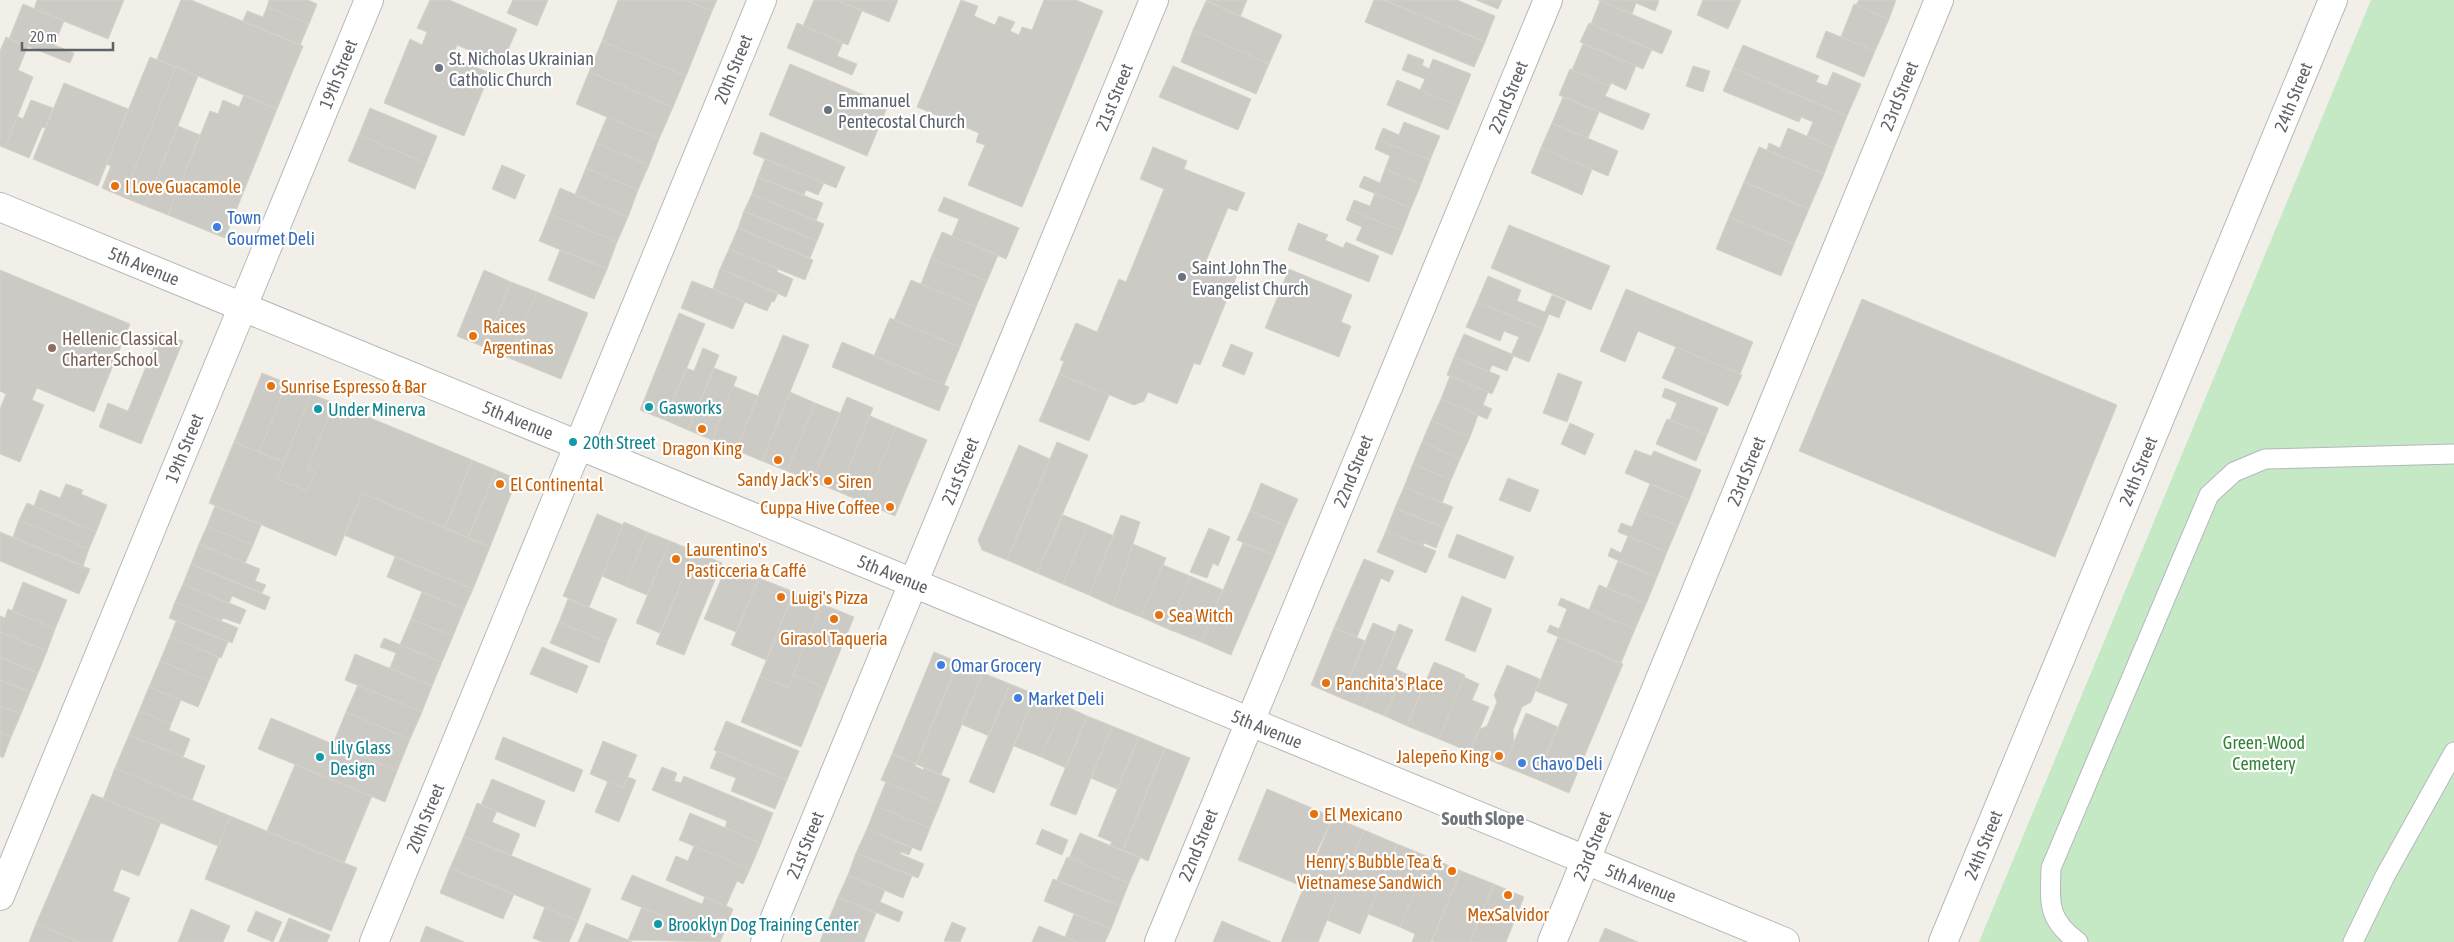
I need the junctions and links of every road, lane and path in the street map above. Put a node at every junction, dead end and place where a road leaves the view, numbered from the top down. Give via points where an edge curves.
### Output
1 (369, 0) edge
2 (762, 0) edge
3 (1154, 0) edge
4 (1548, 0) edge
5 (1939, 0) edge
6 (2333, 0) edge
7 (0, 206) edge
8 (243, 306) junction
9 (578, 445) junction
10 (2454, 454) edge
11 (914, 583) junction
12 (1249, 722) junction
13 (2454, 752) edge
14 (1586, 860) junction
15 (0, 896) edge
16 (374, 942) edge
17 (766, 942) edge
18 (1159, 942) edge
19 (1552, 942) edge
20 (1785, 942) edge
21 (1943, 942) edge
22 (2078, 942) edge
23 (2353, 942) edge

1 - 8 street, 19th Street
2 - 9 street, 20th Street
3 - 11 street, 21st Street
4 - 12 street, 22nd Street
5 - 14 street, 23rd Street
6 - 21 street, 24th Street
7 - 8 street, 5th Avenue
8 - 9 street, 5th Avenue
8 - 15 street, 19th Street
9 - 11 street, 5th Avenue
9 - 16 street, 20th Street
10 - 22 lane via 2265,458 2234,472 2209,495 2051,868 2053,918
11 - 12 street, 5th Avenue
11 - 17 street, 21st Street
12 - 14 street, 5th Avenue
12 - 18 street, 22nd Street
13 - 23 lane via 2385,876
14 - 19 street, 23rd Street
14 - 20 street, 5th Avenue

